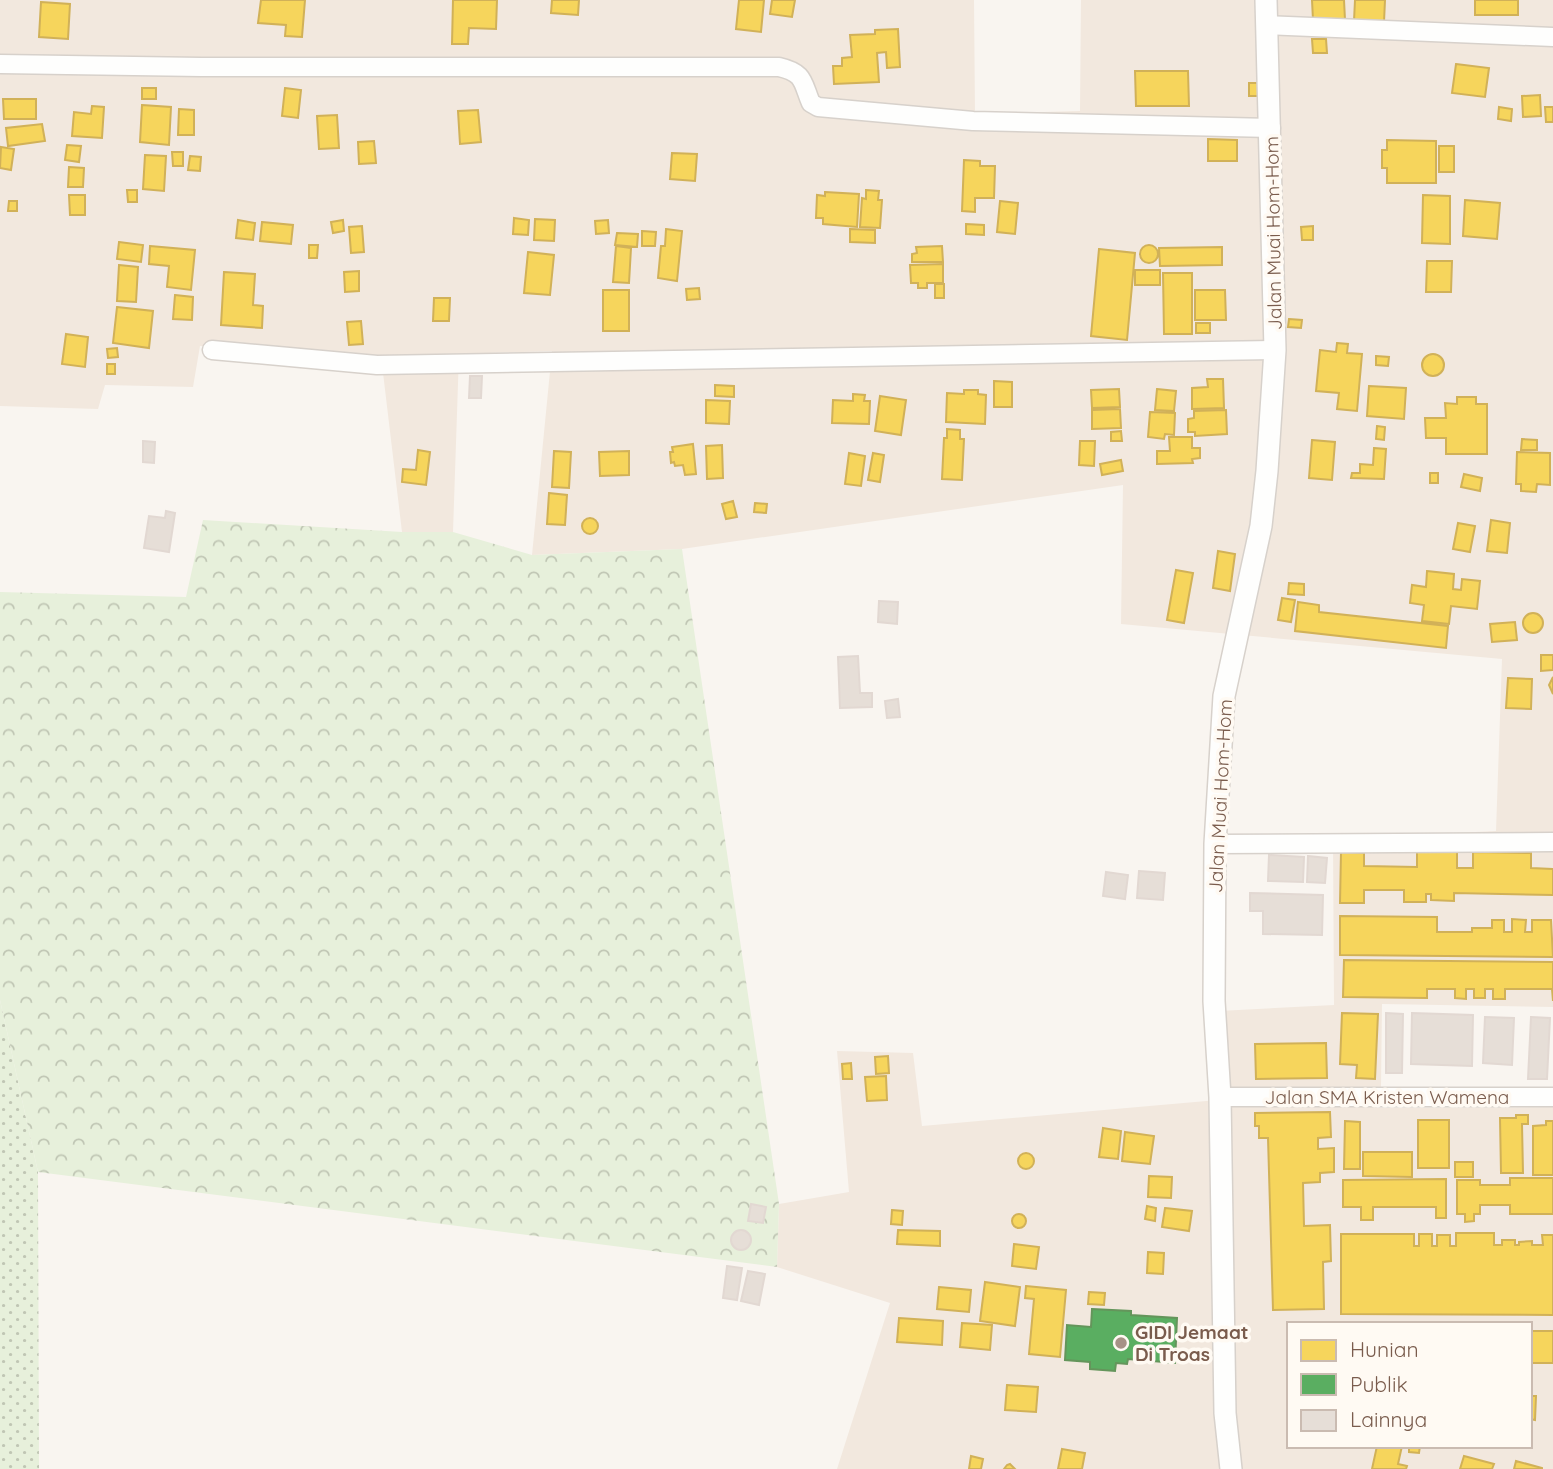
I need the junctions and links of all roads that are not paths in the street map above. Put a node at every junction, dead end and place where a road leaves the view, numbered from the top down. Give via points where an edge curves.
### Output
1 (1266, 0) edge
2 (1266, 25) junction
3 (1553, 37) edge
4 (0, 64) edge
5 (1270, 128) junction
6 (212, 349) dead end
7 (1275, 350) junction
8 (1553, 842) edge
9 (1215, 844) junction
10 (1220, 1097) junction
11 (1553, 1097) edge
12 (1231, 1469) edge

1 - 2 street, Jalan Muai Hom-Hom
2 - 3 street
2 - 5 street, Jalan Muai Hom-Hom
4 - 5 street via 779,67 802,78 811,103 818,107 974,121
5 - 7 street, Jalan Muai Hom-Hom
6 - 7 street via 377,365
7 - 9 street, Jalan Muai Hom-Hom via 1261,526 1224,696
8 - 9 street
9 - 10 street, Jalan Muai Hom-Hom via 1214,1001
10 - 11 street, Jalan SMA Kristen Wamena
10 - 12 street, Jalan Muai Hom-Hom via 1225,1413

